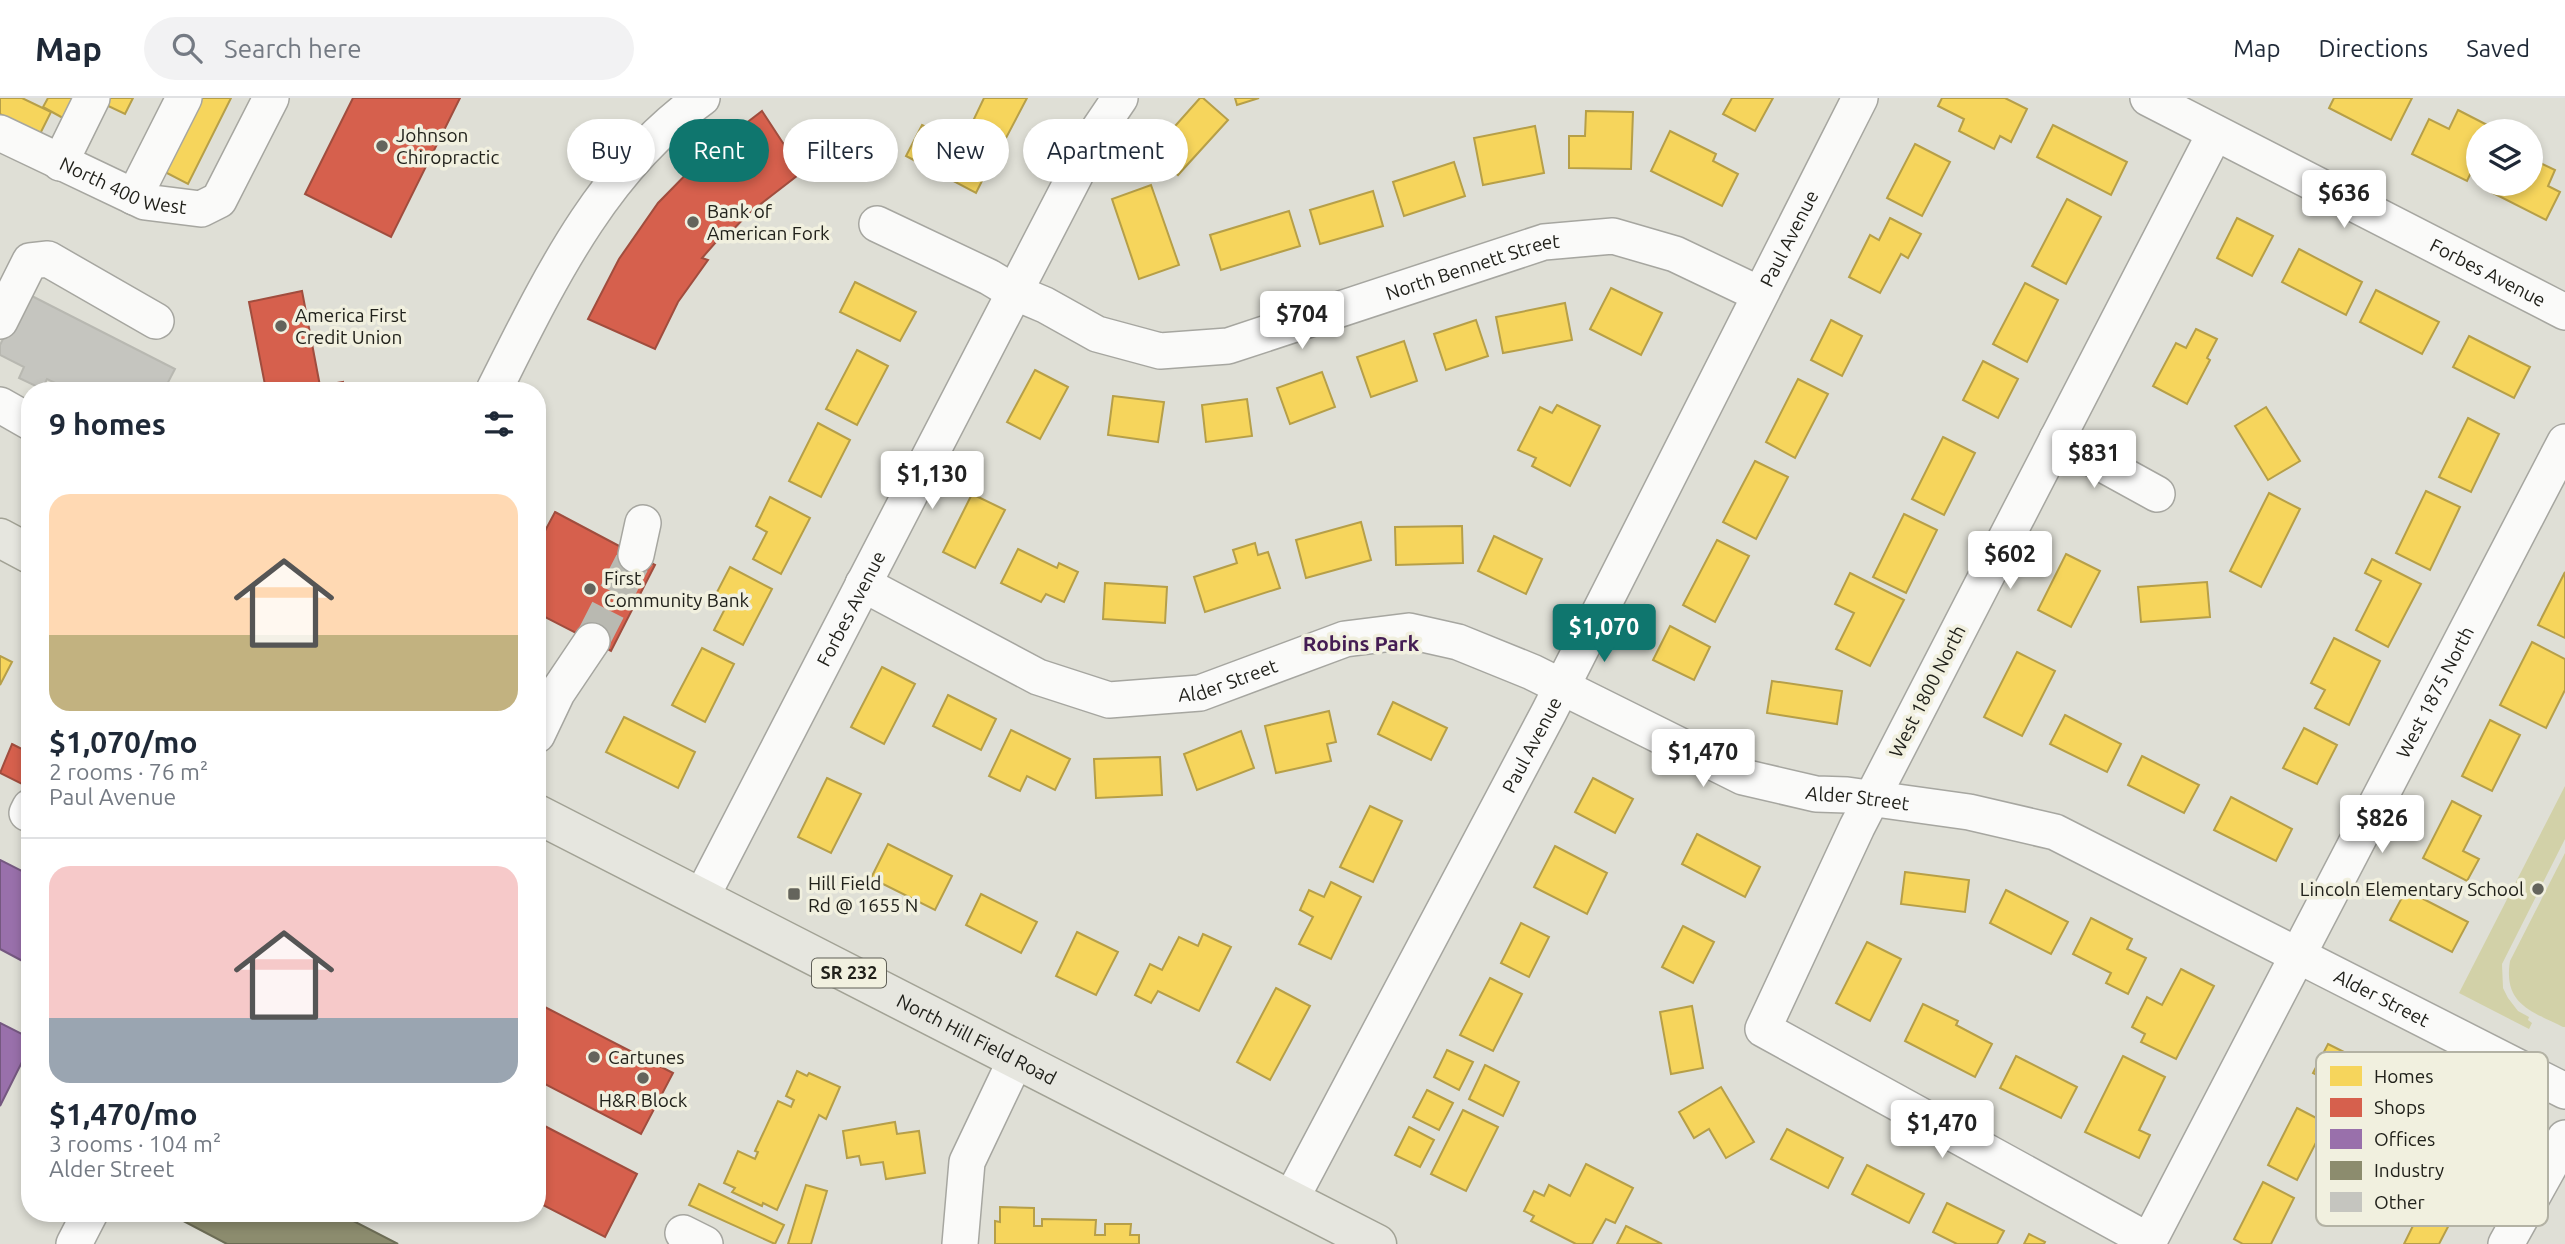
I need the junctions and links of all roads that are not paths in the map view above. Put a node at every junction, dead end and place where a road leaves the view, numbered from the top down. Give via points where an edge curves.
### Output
1 (92, 98) edge
2 (184, 98) edge
3 (271, 98) edge
4 (702, 98) edge
5 (1120, 98) edge
6 (1860, 98) edge
7 (2148, 98) edge
8 (0, 133) edge
9 (2215, 133) junction
10 (60, 163) junction
11 (134, 197) junction
12 (877, 224) dead end
13 (1014, 292) junction
14 (1759, 295) junction
15 (2565, 312) edge
16 (0, 320) edge
17 (156, 321) dead end
18 (498, 382) edge
19 (0, 405) edge
20 (21, 417) edge
21 (2057, 439) junction
22 (2565, 442) edge
23 (2157, 494) dead end
24 (0, 538) edge
25 (21, 549) edge
26 (863, 584) junction
27 (592, 641) tunnel mouth
28 (1561, 688) junction
29 (546, 717) edge
30 (1872, 799) junction
31 (546, 819) edge
32 (701, 898) junction
33 (2299, 955) junction
34 (2489, 1052) edge
35 (1016, 1059) junction
36 (2548, 1082) edge
37 (2565, 1091) edge
38 (2565, 1138) edge
39 (2548, 1169) edge
40 (1292, 1199) junction
41 (85, 1222) edge
42 (2517, 1226) edge
43 (2149, 1241) joint
44 (74, 1244) edge
45 (960, 1244) edge
46 (1377, 1244) edge
47 (2507, 1244) edge

1 - 10 street
2 - 11 street
3 - 11 street, North 400 West via 219,200 201,209
4 - 18 street via 646,146 606,191 547,284
5 - 13 street, Forbes Avenue via 1098,129
6 - 14 street, Paul Avenue
7 - 9 street, Forbes Avenue
8 - 10 street, North 400 West
9 - 15 street, Forbes Avenue
9 - 21 street, West 1800 North
10 - 11 street, North 400 West
12 - 13 street, North Bennett Street
13 - 14 street, North Bennett Street via 1097,334 1160,351 1227,346 1544,242 1613,236 1675,254
13 - 26 street, Forbes Avenue
14 - 28 street, Paul Avenue
16 - 17 street via 30,261 48,259
19 - 20 street
21 - 23 street
21 - 30 street, West 1800 North
22 - 33 street, West 1875 North
24 - 25 main road
26 - 28 street, Alder Street via 1038,677 1109,699 1200,693 1345,639 1409,631 1458,642
26 - 32 street, Forbes Avenue
27 - 29 street
28 - 30 street, Alder Street via 1743,778 1816,794
28 - 40 street, Paul Avenue
30 - 33 street, Alder Street via 1969,812 2056,832
30 - 43 street, West 1800 North via 1763,1029
31 - 32 main road, North Hill Field Road / SR 232
32 - 35 main road, North Hill Field Road / SR 232
33 - 34 street, Alder Street
33 - 43 street, West 1875 North
35 - 40 main road, North Hill Field Road / SR 232
35 - 45 street via 967,1162
36 - 37 street, Alder Street
38 - 39 street
40 - 46 main road, North Hill Field Road / SR 232
41 - 44 street
42 - 47 street

